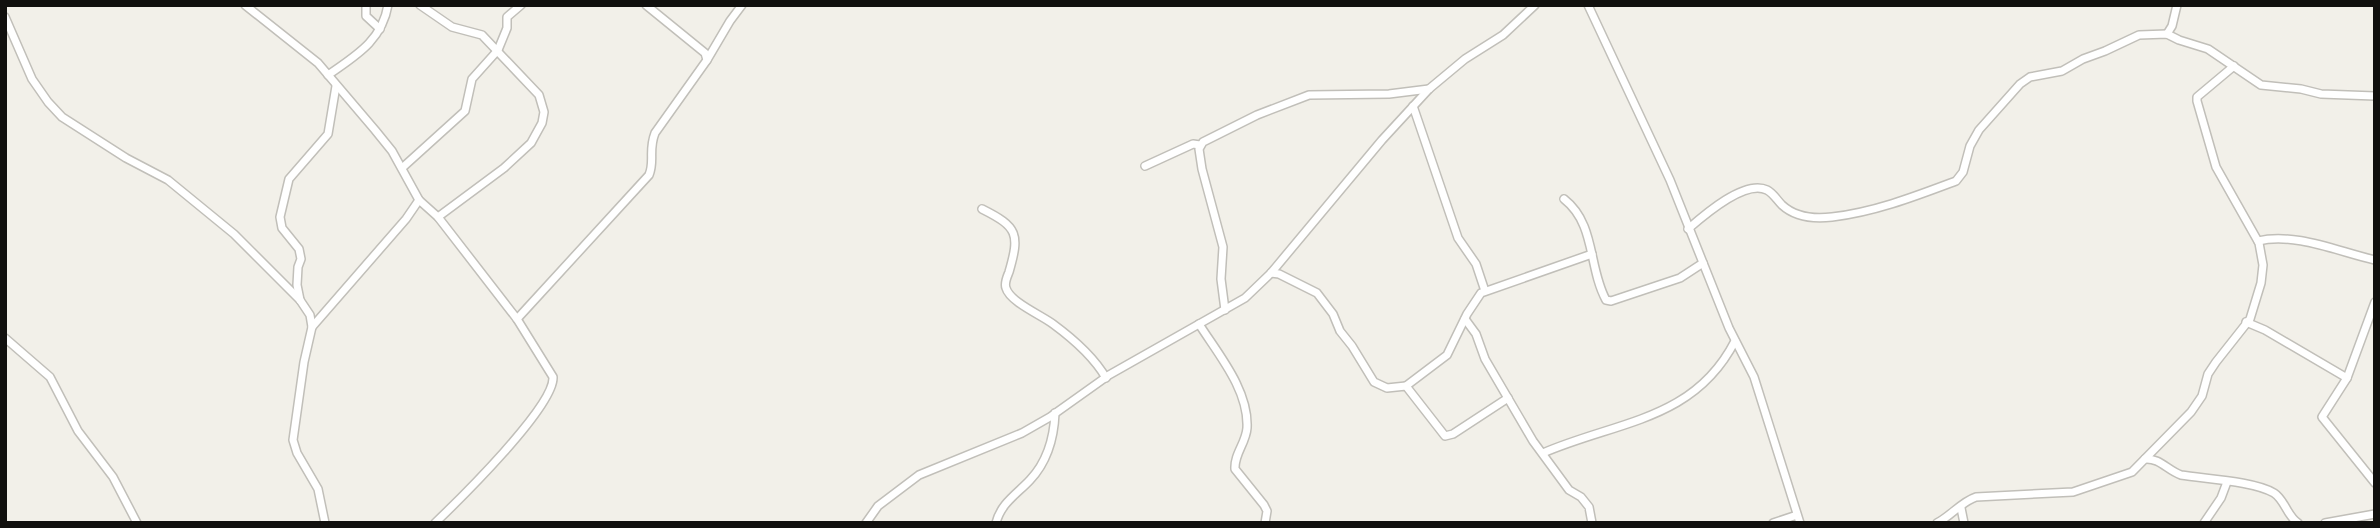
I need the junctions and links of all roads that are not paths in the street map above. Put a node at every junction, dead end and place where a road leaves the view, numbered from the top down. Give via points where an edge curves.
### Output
1 (245, 5) edge
2 (366, 5) edge
3 (388, 5) edge
4 (420, 5) edge
5 (521, 5) edge
6 (646, 5) edge
7 (742, 5) edge
8 (1535, 5) edge
9 (1588, 5) edge
10 (2177, 5) edge
11 (5, 17) edge
12 (380, 29) junction
13 (2167, 34) junction
14 (498, 50) junction
15 (707, 60) junction
16 (2234, 66) junction
17 (328, 75) junction
18 (336, 86) junction
19 (1429, 89) junction
20 (2375, 96) edge
21 (1413, 106) junction
22 (1200, 145) junction
23 (1145, 166) dead end
24 (402, 168) junction
25 (1564, 199) dead end
26 (419, 200) junction
27 (982, 209) dead end
28 (438, 217) junction
29 (1688, 229) junction
30 (2258, 241) junction
31 (1592, 254) junction
32 (2375, 260) edge
33 (1703, 263) junction
34 (1271, 273) junction
35 (1485, 291) junction
36 (300, 300) junction
37 (2375, 302) edge
38 (1225, 310) junction
39 (517, 319) junction
40 (1465, 319) junction
41 (2246, 322) junction
42 (1199, 324) junction
43 (312, 327) junction
44 (5, 338) edge
45 (1735, 341) junction
46 (1106, 378) junction
47 (2347, 378) junction
48 (1406, 386) junction
49 (1507, 398) junction
50 (1055, 413) junction
51 (1543, 453) junction
52 (2145, 459) junction
53 (2227, 482) junction
54 (2375, 482) edge
55 (1961, 508) junction
56 (2375, 514) edge
57 (1798, 519) edge
58 (1589, 522) edge
59 (137, 523) edge
60 (325, 523) edge
61 (435, 523) edge
62 (866, 523) edge
63 (996, 523) edge
64 (1265, 523) edge
65 (1773, 523) edge
66 (1937, 523) edge
67 (1964, 523) edge
68 (2204, 523) edge
69 (2298, 523) edge
70 (2325, 523) edge

1 - 17 street
2 - 12 street via 366,16
3 - 12 street
4 - 14 street via 452,27 482,35
5 - 14 street via 508,17
6 - 15 street via 705,53
7 - 15 street
8 - 19 street via 1503,35
9 - 29 street via 1670,180
10 - 13 street
11 - 36 street via 32,79 62,117 168,180 225,226
12 - 17 street via 365,49
13 - 16 street via 2208,49
13 - 29 street via 2139,36 2062,71 2030,77 1979,130 1956,181 1888,205 1833,217 1796,215 1767,190 1755,188 1721,203
14 - 24 street via 472,79 465,111
14 - 28 street via 539,95 542,122 531,143
15 - 39 street via 650,144 649,176
16 - 20 street via 2261,85
16 - 30 street via 2197,97 2197,102 2216,167
17 - 18 street
18 - 24 street
18 - 36 street via 328,134 289,179 280,217 282,228 299,249
19 - 21 street
19 - 22 street via 1309,95 1231,126
21 - 34 street
21 - 35 street via 1458,238 1476,264
22 - 23 street via 1192,144
22 - 38 street via 1223,247
24 - 26 street
25 - 31 street via 1581,216
26 - 28 street
26 - 43 street
27 - 46 street via 1015,234 1005,283 1008,292 1063,332
28 - 39 street
29 - 33 street
30 - 32 street via 2287,239
30 - 41 street via 2261,283
31 - 33 street via 1600,289 1609,301 1680,278
31 - 35 street
33 - 45 street
34 - 38 street
34 - 48 street via 1317,293 1374,382 1387,388
35 - 40 street
36 - 43 street
37 - 47 street
38 - 42 street
39 - 61 street via 553,377 552,389 511,444
40 - 48 street via 1447,355
40 - 49 street
41 - 47 street
41 - 52 street via 2212,368 2191,412
42 - 46 street
42 - 64 street via 1244,404 1247,427 1235,470 1264,505
43 - 60 street via 293,440 318,489
44 - 59 street via 50,377 78,431 113,477
45 - 51 street via 1726,359 1691,395 1637,420
45 - 57 street via 1763,402
46 - 50 street
47 - 54 street via 2322,417
48 - 49 street via 1447,437
49 - 51 street
50 - 62 street via 1022,433 919,475 891,495
50 - 63 street via 1049,451 1031,479 1004,505
51 - 58 street via 1569,490 1589,507
52 - 53 street via 2155,459 2181,475
52 - 55 street via 2129,474 2085,489 2058,495 1976,497
53 - 68 street
53 - 69 street via 2276,494
55 - 66 street
55 - 67 street
56 - 70 street
57 - 65 street

